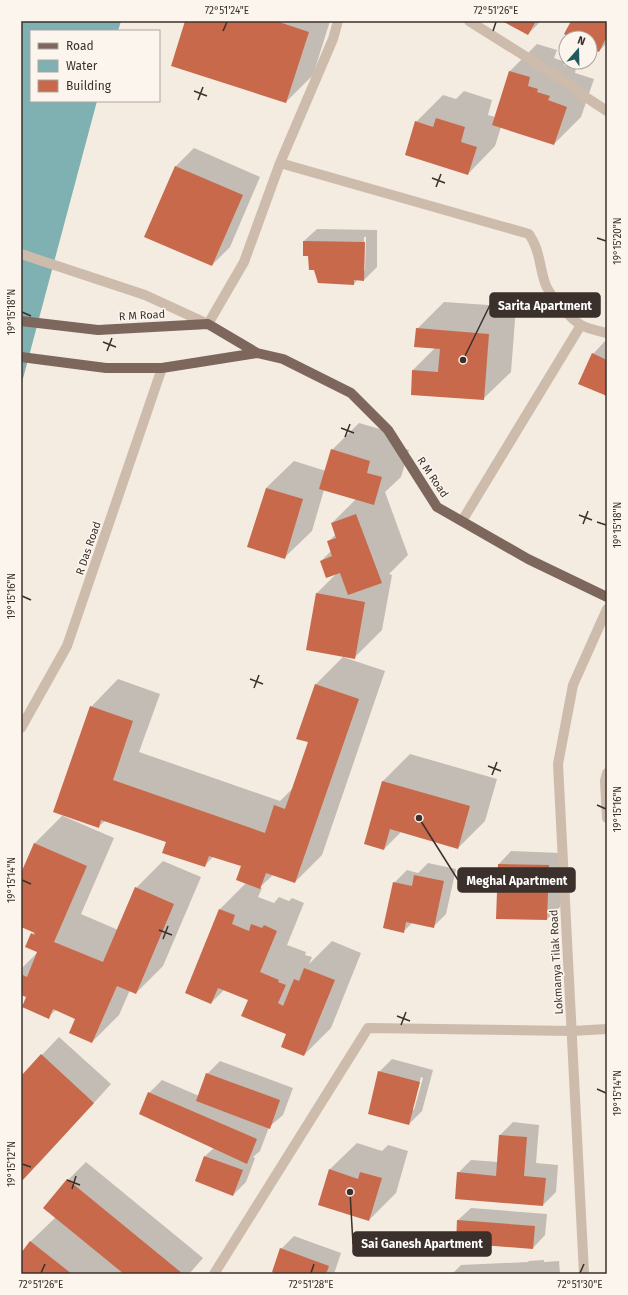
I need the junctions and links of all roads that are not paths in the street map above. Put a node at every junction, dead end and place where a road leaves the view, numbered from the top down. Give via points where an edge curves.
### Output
1 (338, 21) edge
2 (469, 21) edge
3 (607, 111) edge
4 (280, 163) junction
5 (21, 254) edge
6 (21, 321) edge
7 (208, 324) junction
8 (581, 325) junction
9 (607, 333) edge
10 (257, 353) junction
11 (21, 357) edge
12 (162, 368) junction
13 (462, 521) junction
14 (607, 597) edge
15 (607, 609) edge
16 (21, 728) edge
17 (607, 773) edge
18 (607, 818) edge
19 (607, 1029) edge
20 (572, 1031) junction
21 (214, 1274) edge
22 (584, 1274) edge

1 - 4 street via 333,39
2 - 3 street via 571,85
4 - 7 street via 244,262
4 - 8 street via 529,234 537,248 545,285 570,316
5 - 7 street via 145,295
6 - 7 main road, R M Road via 98,330
7 - 10 main road, R M Road
8 - 9 street
8 - 13 street
10 - 12 main road, R M Road
10 - 13 main road, R M Road via 283,359 351,393 388,430 437,507
11 - 12 main road, R M Road via 106,368
12 - 16 street, R Das Road via 67,646
13 - 14 main road, R M Road via 528,559
15 - 20 street, Lokmanya Tilak Road via 573,685 558,764
17 - 18 street
19 - 20 street
20 - 21 street via 368,1028
20 - 22 street, Lokmanya Tilak Road

